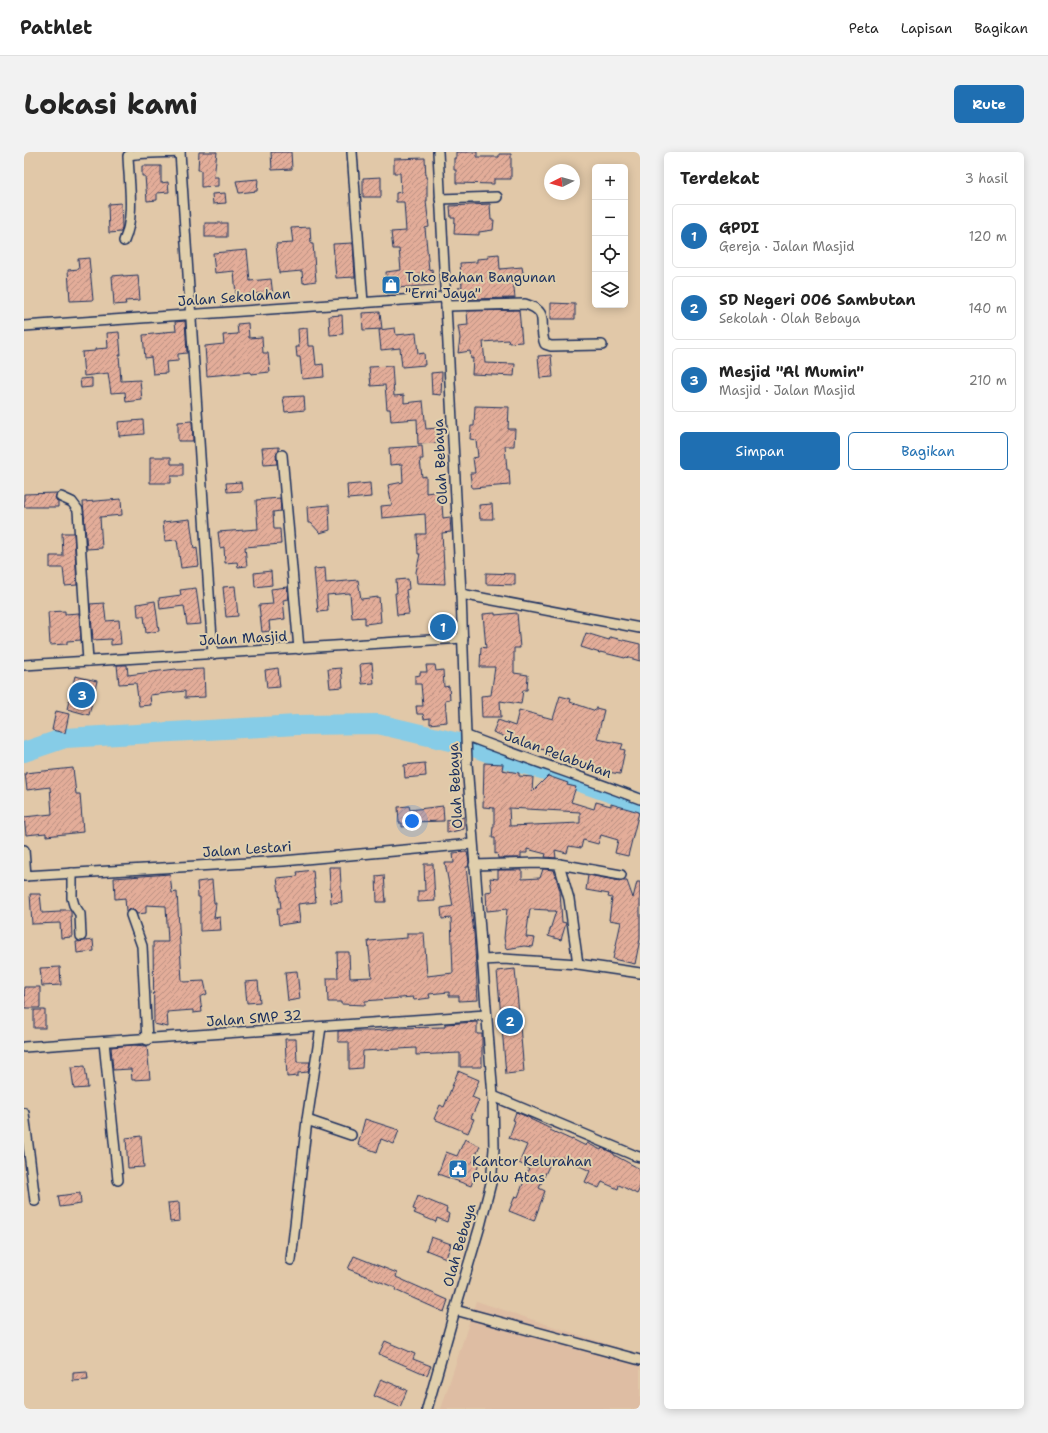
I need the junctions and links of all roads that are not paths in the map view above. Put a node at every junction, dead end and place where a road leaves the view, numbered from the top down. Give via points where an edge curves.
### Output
1 (180, 152) edge
2 (352, 152) edge
3 (438, 152) edge
4 (498, 197) dead end
5 (440, 199) junction
6 (124, 241) dead end
7 (445, 302) junction
8 (362, 303) junction
9 (190, 314) junction
10 (24, 326) edge
11 (602, 345) dead end
12 (282, 455) dead end
13 (61, 497) dead end
14 (461, 594) junction
15 (640, 628) edge
16 (463, 638) junction
17 (299, 649) junction
18 (213, 654) junction
19 (88, 661) junction
20 (24, 665) edge
21 (466, 739) junction
22 (640, 799) edge
23 (472, 844) junction
24 (24, 850) edge
25 (559, 864) junction
26 (474, 865) junction
27 (72, 873) junction
28 (621, 875) dead end
29 (25, 876) edge
30 (131, 915) dead end
31 (81, 936) dead end
32 (482, 960) junction
33 (578, 964) junction
34 (640, 972) edge
35 (486, 1015) junction
36 (321, 1027) junction
37 (148, 1040) junction
38 (104, 1042) junction
39 (24, 1047) edge
40 (493, 1096) junction
41 (24, 1113) edge
42 (308, 1120) junction
43 (351, 1135) dead end
44 (640, 1157) edge
45 (118, 1180) dead end
46 (35, 1201) dead end
47 (291, 1260) dead end
48 (455, 1310) junction
49 (640, 1360) edge
50 (427, 1409) edge

1 - 6 street via 128,156 130,224
1 - 9 street
2 - 8 street
3 - 5 street, Olah Bebaya
4 - 5 street
5 - 7 street, Olah Bebaya
7 - 8 street, Jalan Sekolahan
7 - 11 street, Jalan Sekolahan via 525,304 535,307 541,314 542,337 545,344
7 - 14 street, Olah Bebaya
8 - 9 street, Jalan Sekolahan
9 - 10 street, Jalan Sekolahan
9 - 18 street
12 - 17 street
13 - 19 street via 72,502 78,510
14 - 15 street
14 - 16 street, Olah Bebaya
16 - 17 street, Jalan Masjid
16 - 21 street, Olah Bebaya
17 - 18 street, Jalan Masjid
18 - 19 street, Jalan Masjid
19 - 20 street, Jalan Masjid
21 - 22 street, Jalan Pelabuhan
21 - 23 street, Olah Bebaya
23 - 26 street, Olah Bebaya
23 - 27 street, Jalan Lestari via 283,861
24 - 29 street
25 - 26 street
25 - 28 street
25 - 33 street via 569,899
26 - 32 street, Olah Bebaya
27 - 29 street, Jalan Lestari
27 - 31 street via 72,898 80,914
30 - 37 street via 142,946
32 - 33 street
32 - 35 street, Olah Bebaya
33 - 34 street
35 - 36 street, Jalan SMP 32
35 - 40 street, Olah Bebaya
36 - 37 street, Jalan SMP 32
36 - 42 street
37 - 38 street, Jalan SMP 32
38 - 39 street, Jalan SMP 32
38 - 45 street
40 - 44 street
40 - 48 street, Olah Bebaya via 493,1170 480,1226
41 - 46 street
42 - 43 street
42 - 47 street
48 - 49 street
48 - 50 street, Olah Bebaya

